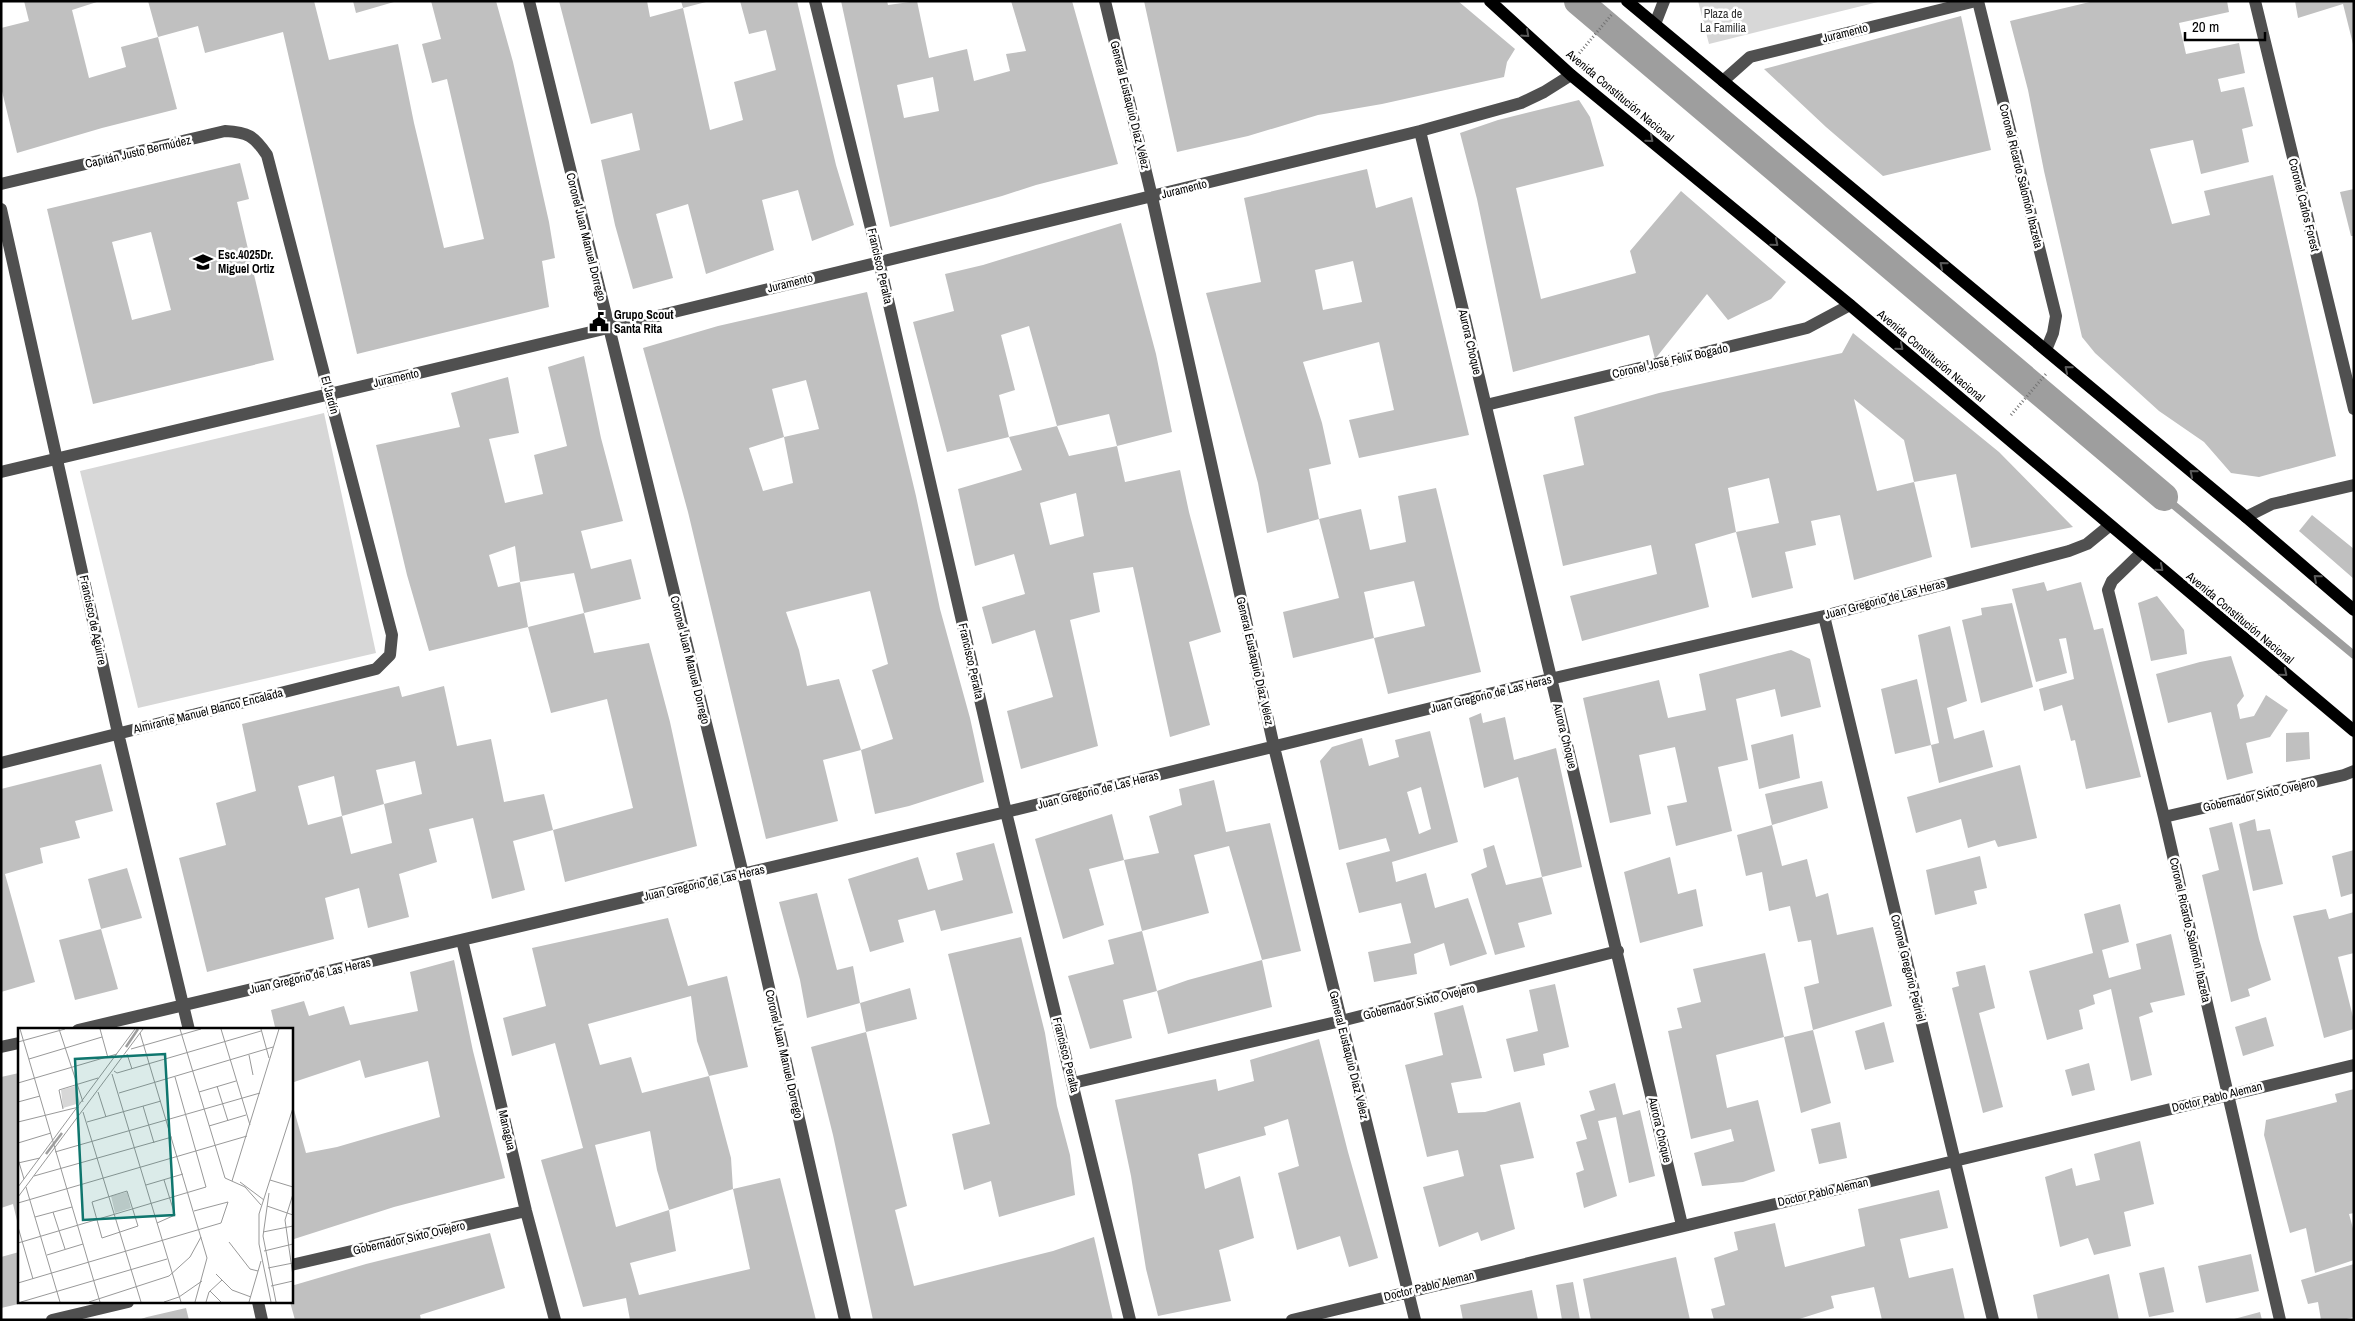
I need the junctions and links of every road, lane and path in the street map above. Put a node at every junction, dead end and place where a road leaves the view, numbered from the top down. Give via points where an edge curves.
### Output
1 (529, 1) edge
2 (815, 1) edge
3 (1105, 1) edge
4 (1490, 1) edge
5 (1664, 1) edge
6 (1977, 1) edge
7 (2255, 1) edge
8 (1622, 5) edge
9 (1655, 24) junction
10 (1568, 72) junction
11 (1723, 81) junction
12 (1420, 131) junction
13 (267, 155) joint
14 (1, 184) edge
15 (1152, 197) junction
16 (1, 209) edge
17 (879, 261) junction
18 (1850, 305) junction
19 (608, 328) junction
20 (2046, 350) junction
21 (2045, 376) dead end
22 (330, 393) junction
23 (1486, 405) junction
24 (2354, 409) edge
25 (2010, 416) dead end
26 (58, 459) junction
27 (1, 472) edge
28 (2354, 484) edge
29 (2246, 517) junction
30 (2109, 526) junction
31 (2142, 553) junction
32 (2354, 610) edge
33 (1824, 616) junction
34 (392, 635) joint
35 (1550, 679) junction
36 (2354, 731) edge
37 (118, 733) junction
38 (1274, 747) junction
39 (1, 762) edge
40 (2354, 771) edge
41 (1006, 812) junction
42 (2164, 817) junction
43 (743, 874) junction
44 (462, 940) junction
45 (1618, 951) junction
46 (183, 1006) junction
47 (1341, 1022) junction
48 (87, 1028) edge
49 (188, 1028) edge
50 (18, 1043) edge
51 (1, 1047) edge
52 (2354, 1065) edge
53 (1074, 1083) junction
54 (2227, 1094) junction
55 (1955, 1161) junction
56 (526, 1211) junction
57 (1682, 1225) junction
58 (292, 1265) edge
59 (1408, 1292) junction
60 (120, 1304) edge
61 (258, 1304) edge
62 (52, 1320) edge
63 (262, 1320) edge
64 (555, 1320) edge
65 (845, 1320) edge
66 (1130, 1320) edge
67 (1292, 1320) edge
68 (1414, 1320) edge
69 (1993, 1320) edge
70 (2280, 1320) edge

1 - 19 street, Coronel Juan Manuel Dorrego
2 - 17 street, Francisco Peralta
3 - 15 street, General Eustaquio Díaz Vélez
4 -> 10 main road, Avenida Constitución Nacional
5 - 9 street
6 - 11 street, Juramento via 1750,57
6 - 20 street, Coronel Ricardo Salomón Ibazeta via 2056,316
7 - 24 street, Coronel Carlos Forest
8 - 9 main road
8 - 10 path
9 - 11 main road
10 - 12 street, Juramento via 1544,92 1520,103
10 -> 18 main road, Avenida Constitución Nacional
20 -> 11 main road
12 - 15 street, Juramento
12 - 23 street, Aurora Choque
13 - 14 street, Capitán Justo Bermúdez via 256,140 241,132 225,131
13 - 22 street, El Jardín
15 - 17 street, Juramento
15 - 38 street, General Eustaquio Díaz Vélez
16 - 26 street, Francisco de Aguirre
17 - 19 street, Juramento
17 - 41 street, Francisco Peralta
18 - 23 street, Coronel José Felix Bogado via 1807,328
18 -> 30 main road, Avenida Constitución Nacional
19 - 22 street, Juramento
19 - 43 street, Coronel Juan Manuel Dorrego
29 -> 20 main road
21 - 25 path
22 - 26 street, Juramento
22 - 34 street, El Jardín
23 - 35 street, Aurora Choque
26 - 27 street, Juramento
26 - 37 street, Francisco de Aguirre
28 - 29 street via 2272,504
32 -> 29 main road
30 - 31 main road, Avenida Constitución Nacional
30 - 33 street, Juan Gregorio de Las Heras via 2087,544 2069,551
31 -> 36 main road, Avenida Constitución Nacional
31 - 42 street, Coronel Ricardo Salomón Ibazeta via 2112,581 2108,590
33 - 35 street, Juan Gregorio de Las Heras
33 - 55 street, Coronel Gregorio Pedriel
34 - 37 street, Almirante Manuel Blanco Encalada via 390,655 376,669
35 - 38 street, Juan Gregorio de Las Heras
35 - 45 street, Aurora Choque
37 - 39 street, Almirante Manuel Blanco Encalada
37 - 46 street, Francisco de Aguirre
38 - 41 street, Juan Gregorio de Las Heras
38 - 47 street, General Eustaquio Díaz Vélez
40 - 42 street, Gobernador Sixto Ovejero
41 - 43 street, Juan Gregorio de Las Heras
41 - 53 street, Francisco Peralta
42 - 54 street, Coronel Ricardo Salomón Ibazeta
43 - 44 street, Juan Gregorio de Las Heras
43 - 65 street, Coronel Juan Manuel Dorrego
44 - 46 street, Juan Gregorio de Las Heras
44 - 56 street, Managua
45 - 47 street, Gobernador Sixto Ovejero
45 - 57 street, Aurora Choque
46 - 48 street, Juan Gregorio de Las Heras
46 - 49 street, Francisco de Aguirre
47 - 53 street, Gobernador Sixto Ovejero
47 - 59 street, General Eustaquio Díaz Vélez
50 - 51 street
52 - 54 street, Doctor Pablo Aleman
53 - 66 street, Francisco Peralta
54 - 55 street, Doctor Pablo Aleman
54 - 70 street, Coronel Ricardo Salomón Ibazeta
55 - 57 street, Doctor Pablo Aleman
55 - 69 street, Coronel Gregorio Pedriel
56 - 58 street, Gobernador Sixto Ovejero
56 - 64 street, Managua
57 - 59 street, Doctor Pablo Aleman
59 - 67 street, Doctor Pablo Aleman
59 - 68 street, General Eustaquio Díaz Vélez
60 - 62 street
61 - 63 street

